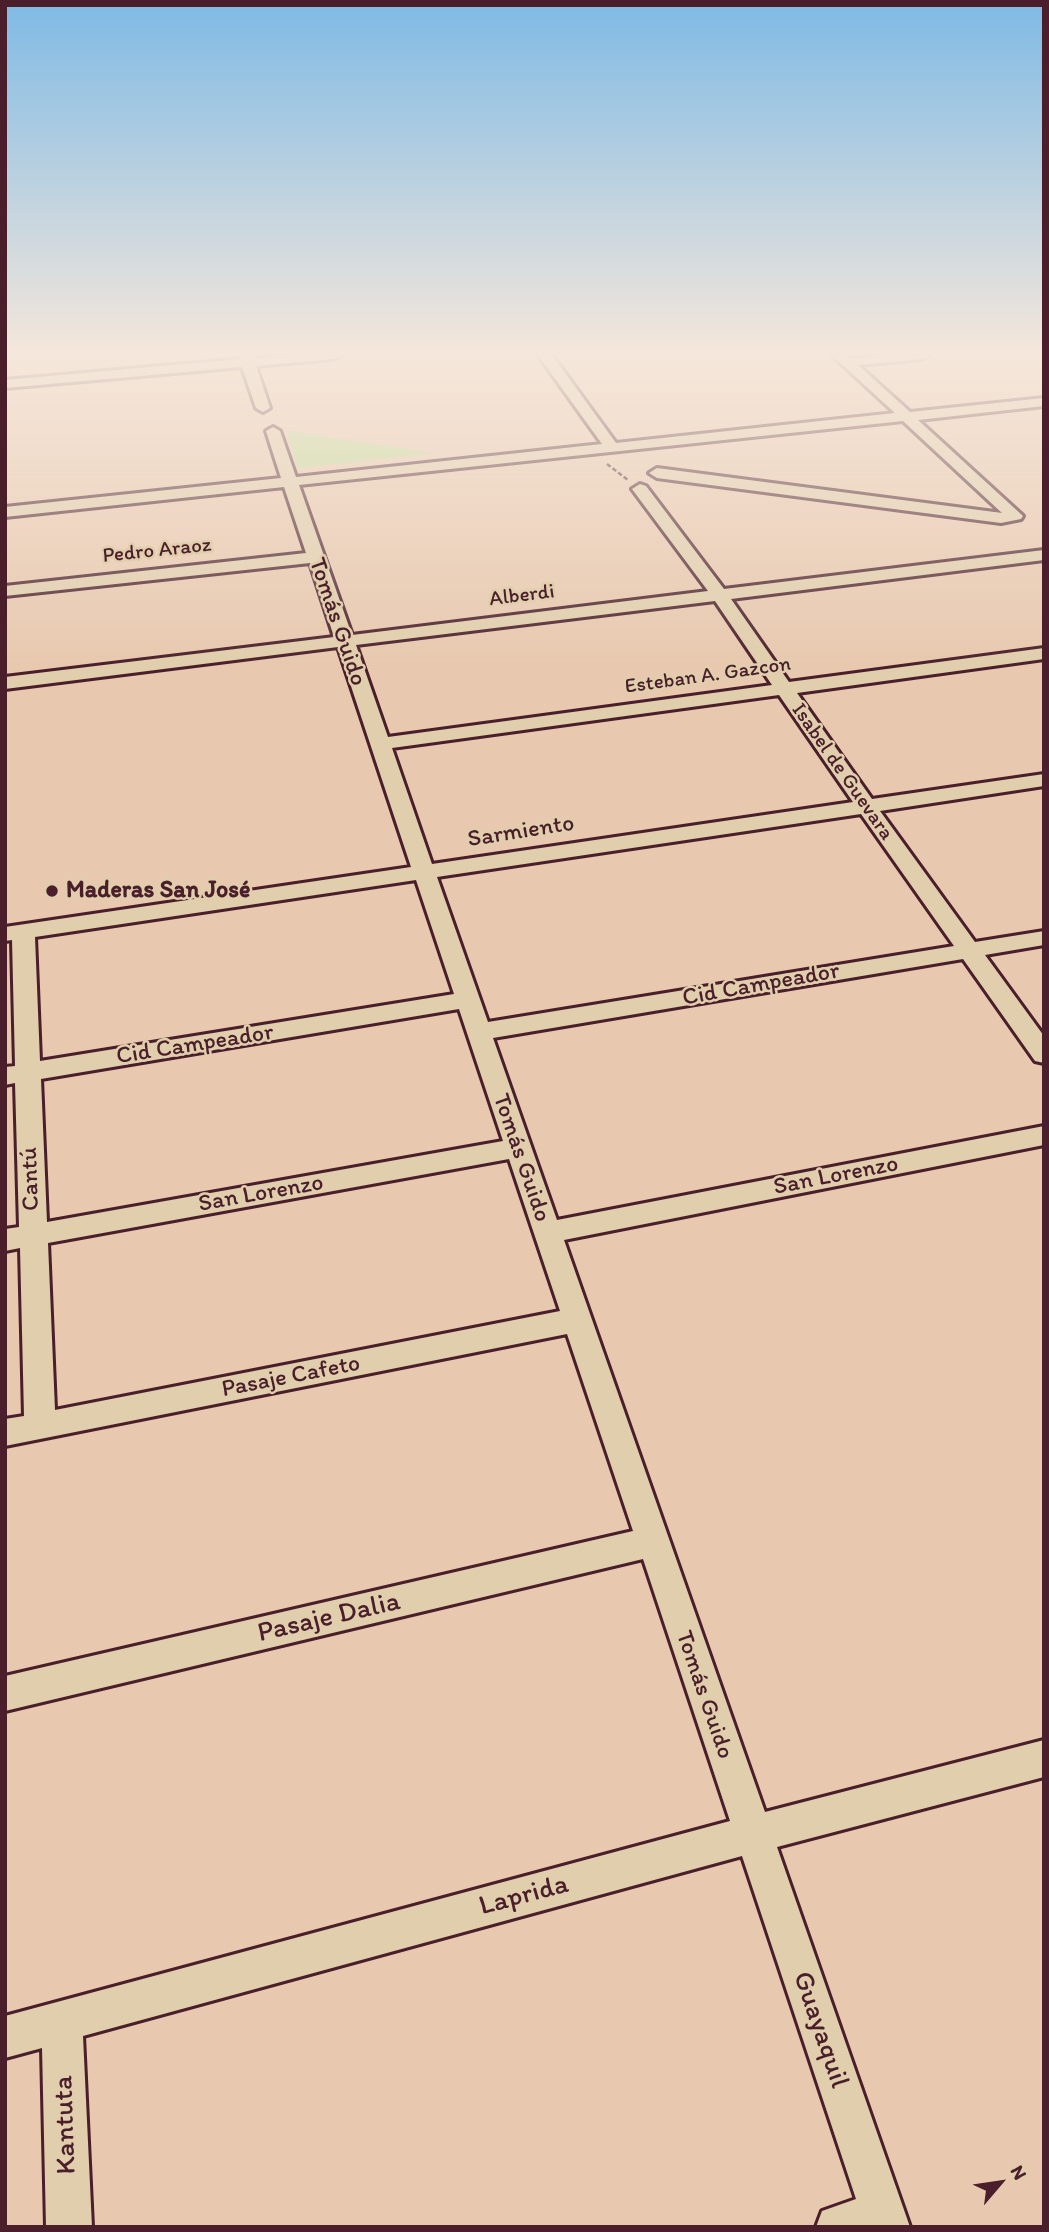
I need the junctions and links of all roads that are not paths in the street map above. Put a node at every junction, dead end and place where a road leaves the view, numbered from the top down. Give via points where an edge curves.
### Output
1 (283, 459) edge
2 (504, 459) edge
3 (952, 459) edge
4 (657, 473) dead end
5 (291, 482) junction
6 (640, 489) road end
7 (5, 512) edge
8 (1044, 555) edge
9 (314, 556) junction
10 (5, 591) edge
11 (720, 596) junction
12 (343, 641) junction
13 (1044, 653) edge
14 (5, 683) edge
15 (785, 689) junction
16 (379, 744) junction
17 (1044, 780) edge
18 (866, 806) junction
19 (423, 873) junction
20 (14, 933) edge
21 (1044, 938) edge
22 (968, 950) junction
23 (467, 1000) junction
24 (478, 1032) junction
25 (1044, 1055) edge
26 (16, 1074) edge
27 (1044, 1135) edge
28 (517, 1148) junction
29 (546, 1233) junction
30 (33, 1235) junction
31 (5, 1240) edge
32 (576, 1320) junction
33 (40, 1426) junction
34 (5, 1433) edge
35 (652, 1542) junction
36 (5, 1694) edge
37 (1044, 1758) edge
38 (752, 1834) junction
39 (62, 2022) junction
40 (5, 2037) edge
41 (886, 2220) edge
42 (69, 2227) edge
43 (838, 2227) edge

1 - 5 street, Tomás Guido
2 - 5 street
3 - 4 street via 1015,516 1001,518
5 - 7 street
5 - 9 street, Tomás Guido
6 - 11 street, Isabel de Guevara
8 - 11 street, Alberdi
9 - 10 street, Pedro Araoz
9 - 12 street, Tomás Guido
11 - 12 street, Alberdi
11 - 15 street, Isabel de Guevara
12 - 14 street, Alberdi
12 - 16 street, Tomás Guido
13 - 15 street, Esteban A. Gazcon
15 - 16 street, Esteban A. Gazcon
15 - 18 street, Isabel de Guevara
16 - 19 street, Tomás Guido
17 - 18 street, Sarmiento
18 - 19 street, Sarmiento
18 - 22 street, Isabel de Guevara
19 - 20 street, Sarmiento
19 - 23 street, Tomás Guido
20 - 26 street, Cantú
21 - 22 street, Cid Campeador
22 - 24 street, Cid Campeador
22 - 25 street, Isabel de Guevara
23 - 24 street, Tomás Guido
23 - 26 street, Cid Campeador
24 - 28 street, Tomás Guido
26 - 30 street, Cantú
27 - 29 street, San Lorenzo
28 - 29 street, Tomás Guido
28 - 30 street, San Lorenzo
29 - 32 street, Tomás Guido
30 - 31 street, San Lorenzo
30 - 33 street, Cantú
32 - 33 street, Pasaje Cafeto
32 - 35 street, Tomás Guido
33 - 34 street, Pasaje Cafeto
35 - 36 street, Pasaje Dalia
35 - 38 street, Tomás Guido
37 - 38 street, Laprida
38 - 39 street, Laprida
38 - 41 street, Guayaquil
39 - 40 street, Laprida
39 - 42 street, Kantuta
41 - 43 street

